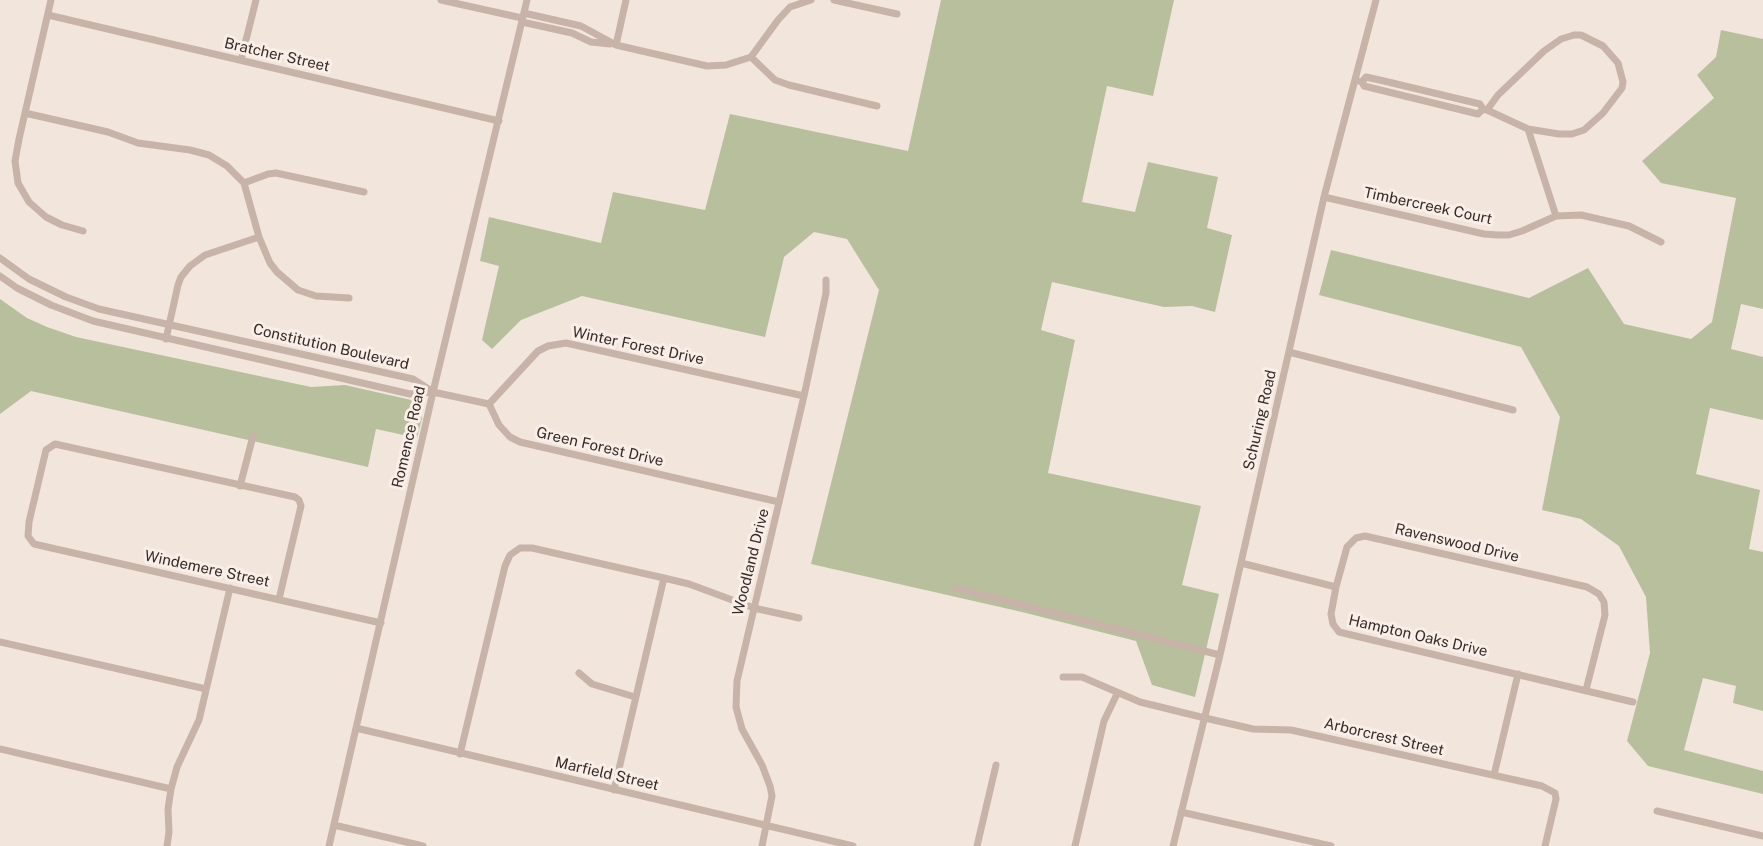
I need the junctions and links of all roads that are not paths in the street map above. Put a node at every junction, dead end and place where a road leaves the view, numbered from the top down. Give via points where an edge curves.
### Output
1 (51, 0) edge
2 (256, 0) edge
3 (441, 0) edge
4 (527, 0) edge
5 (626, 0) edge
6 (811, 0) edge
7 (834, 0) edge
8 (1376, 0) edge
9 (897, 14) dead end
10 (48, 15) junction
11 (523, 18) junction
12 (616, 45) junction
13 (751, 57) junction
14 (241, 60) junction
15 (1359, 81) junction
16 (877, 106) dead end
17 (1485, 110) junction
18 (25, 113) junction
19 (499, 121) junction
20 (1528, 129) junction
21 (244, 183) junction
22 (364, 192) dead end
23 (1324, 197) junction
24 (1556, 216) junction
25 (83, 231) dead end
26 (259, 237) junction
27 (1661, 242) dead end
28 (0, 258) edge
29 (0, 276) edge
30 (825, 280) dead end
31 (349, 298) dead end
32 (170, 324) junction
33 (166, 339) junction
34 (1289, 352) junction
35 (433, 392) junction
36 (804, 396) junction
37 (489, 404) junction
38 (1513, 410) dead end
39 (253, 436) dead end
40 (240, 486) junction
41 (779, 502) junction
42 (1241, 563) junction
43 (664, 578) junction
44 (1336, 587) junction
45 (230, 588) junction
46 (955, 588) dead end
47 (279, 599) junction
48 (754, 608) junction
49 (799, 618) dead end
50 (381, 623) junction
51 (0, 642) edge
52 (1220, 655) junction
53 (579, 674) dead end
54 (1518, 674) junction
55 (1063, 677) dead end
56 (206, 689) junction
57 (1586, 690) junction
58 (1117, 694) junction
59 (635, 697) junction
60 (1633, 702) dead end
61 (1205, 718) junction
62 (356, 728) junction
63 (0, 749) edge
64 (460, 754) junction
65 (996, 765) dead end
66 (1494, 775) junction
67 (171, 789) junction
68 (614, 790) junction
69 (1657, 811) dead end
70 (1181, 812) junction
71 (334, 825) junction
72 (767, 826) junction
73 (1763, 836) edge
74 (167, 846) edge
75 (329, 846) edge
76 (423, 846) edge
77 (762, 846) edge
78 (853, 846) edge
79 (977, 846) edge
80 (1075, 846) edge
81 (1173, 846) edge
82 (1331, 846) edge
83 (1545, 846) edge

1 - 10 street
2 - 14 street
3 - 11 street
4 - 11 street, Romence Road
5 - 12 street
6 - 13 street via 787,5
7 - 9 street
8 - 15 street, Schuring Road
10 - 14 street, Bratcher Street
10 - 18 street
11 - 12 street via 581,26
11 - 19 street, Romence Road
12 - 13 street via 707,66
13 - 16 street via 775,80
14 - 19 street, Bratcher Street
15 - 17 street via 1366,77 1480,104
15 - 23 street, Schuring Road
17 - 20 street
17 - 20 street via 1561,39 1581,35 1603,46 1618,63 1623,82 1603,113 1584,130 1572,134
18 - 21 street via 138,143 209,155
18 - 25 street via 15,161 18,183 29,202 46,217
19 - 35 street, Romence Road
20 - 24 street
21 - 22 street via 276,173
21 - 26 street
23 - 24 street, Timbercreek Court via 1484,234 1509,235
23 - 34 street, Schuring Road
24 - 27 street, Timbercreek Court via 1582,215 1629,226
26 - 31 street via 276,272 298,290 316,296
26 - 32 street via 205,255 189,266 178,285
28 - 32 street, Constitution Boulevard via 29,279 66,297 99,309
29 - 33 street, Constitution Boulevard via 66,312
30 - 36 street, Woodland Drive via 826,293
32 - 33 street
32 - 35 street, Constitution Boulevard via 413,379
33 - 35 street, Constitution Boulevard via 410,394
34 - 38 street
34 - 42 street, Schuring Road
35 - 37 street
35 - 50 street, Romence Road
36 - 37 street, Winter Forest Drive via 566,343 538,351
36 - 41 street, Woodland Drive
37 - 41 street, Green Forest Drive via 500,425 520,442
39 - 40 street
40 - 45 street, Windemere Street via 55,444 44,455 29,522 30,539 38,546
40 - 47 street via 299,500 301,506
41 - 48 street, Woodland Drive
42 - 44 street
42 - 52 street, Schuring Road
43 - 48 street
43 - 59 street
43 - 64 street via 532,548 514,550 505,566
44 - 54 street, Hampton Oaks Drive via 1331,614 1339,632
44 - 57 street, Ravenswood Drive via 1347,547 1365,536 1587,587 1602,597 1605,615
45 - 47 street, Windemere Street
45 - 56 street
46 - 52 street
47 - 50 street, Windemere Street
48 - 49 street
48 - 72 street, Woodland Drive via 739,666 736,707 744,736 770,786
50 - 62 street, Romence Road
51 - 56 street
52 - 61 street, Schuring Road
53 - 59 street via 592,684
54 - 57 street, Hampton Oaks Drive
54 - 66 street
55 - 58 street, Arborcrest Street via 1082,677
56 - 67 street via 199,720
57 - 60 street, Hampton Oaks Drive
58 - 61 street, Arborcrest Street
58 - 80 street via 1104,721
59 - 68 street
61 - 66 street, Arborcrest Street via 1253,729 1291,730
61 - 70 street, Schuring Road
62 - 64 street, Marfield Street
62 - 71 street, Romence Road
63 - 67 street
64 - 68 street, Marfield Street
65 - 79 street
66 - 83 street, Arborcrest Street via 1542,786 1555,793
67 - 74 street
68 - 72 street, Marfield Street
69 - 73 street
70 - 81 street, Schuring Road
70 - 82 street
71 - 75 street, Romence Road
71 - 76 street
72 - 77 street, Woodland Drive
72 - 78 street, Marfield Street

